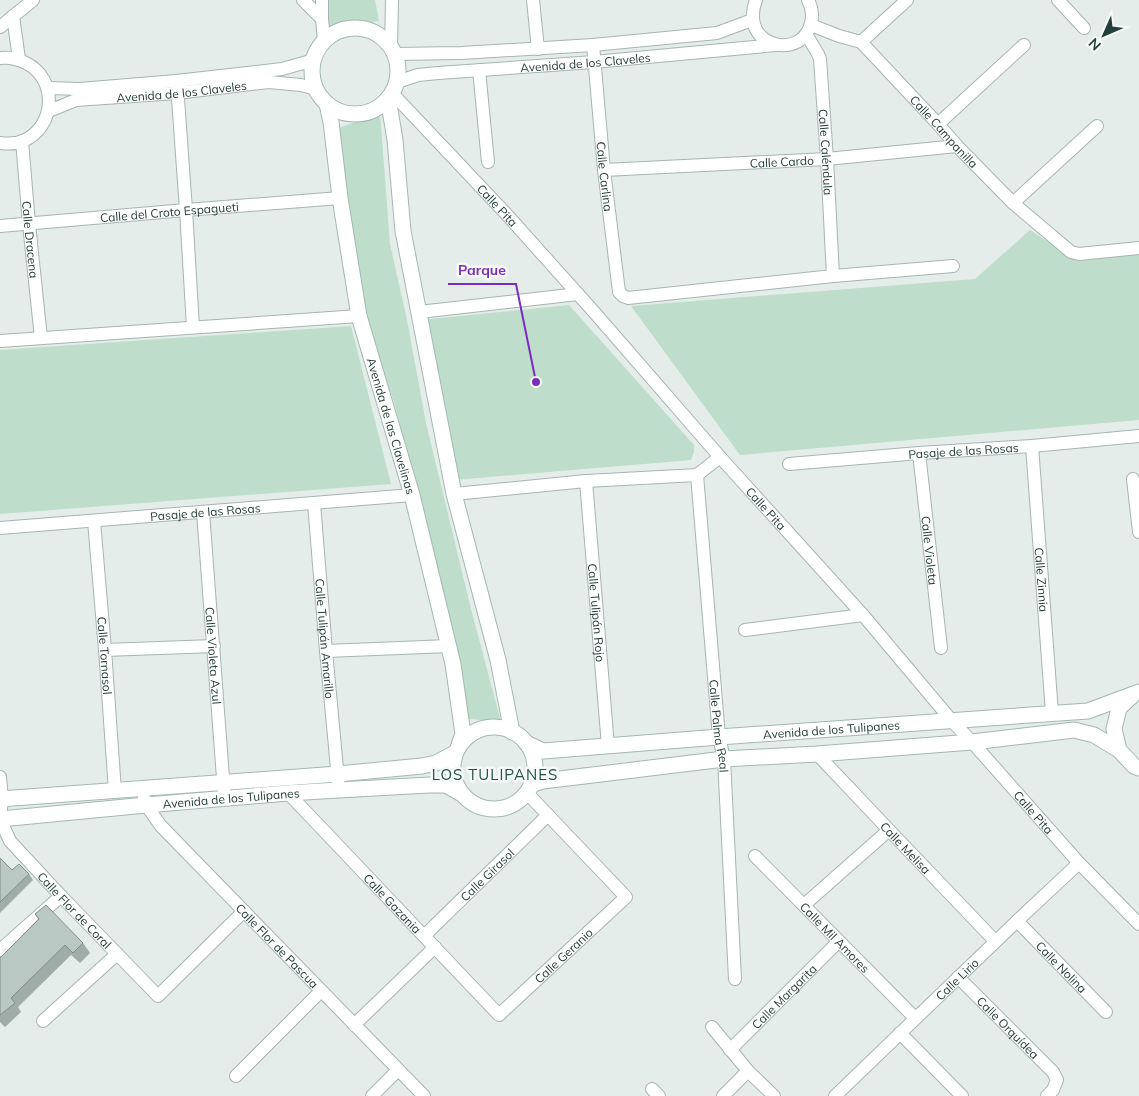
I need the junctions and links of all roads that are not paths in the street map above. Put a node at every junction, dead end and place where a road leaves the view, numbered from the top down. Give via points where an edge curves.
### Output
1 (33, 0) edge
2 (303, 0) edge
3 (322, 0) edge
4 (392, 0) edge
5 (534, 0) edge
6 (756, 0) edge
7 (808, 0) edge
8 (907, 0) edge
9 (1058, 0) edge
10 (13, 16) junction
11 (322, 19) junction
12 (752, 20) junction
13 (0, 26) edge
14 (1084, 28) dead end
15 (808, 30) junction
16 (324, 40) junction
17 (861, 42) junction
18 (593, 45) junction
19 (776, 45) junction
20 (1024, 45) dead end
21 (538, 49) junction
22 (392, 51) junction
23 (0, 58) edge
24 (19, 59) junction
25 (313, 59) junction
26 (594, 62) junction
27 (479, 70) junction
28 (177, 87) junction
29 (48, 88) junction
30 (316, 90) junction
31 (392, 91) junction
32 (327, 104) junction
33 (48, 111) junction
34 (938, 124) junction
35 (1097, 126) dead end
36 (22, 141) junction
37 (0, 144) edge
38 (957, 146) junction
39 (827, 160) junction
40 (488, 162) dead end
41 (604, 170) junction
42 (340, 198) junction
43 (1013, 202) junction
44 (186, 210) junction
45 (29, 224) junction
46 (0, 226) edge
47 (1139, 248) edge
48 (953, 266) dead end
49 (833, 276) junction
50 (578, 294) junction
51 (418, 312) junction
52 (359, 316) junction
53 (193, 327) junction
54 (41, 338) junction
55 (0, 341) edge
56 (1139, 436) edge
57 (1032, 446) junction
58 (919, 453) junction
59 (720, 457) junction
60 (789, 464) dead end
61 (697, 475) junction
62 (1134, 479) dead end
63 (586, 481) junction
64 (454, 494) junction
65 (412, 495) junction
66 (314, 503) junction
67 (204, 512) junction
68 (94, 521) junction
69 (0, 528) edge
70 (1139, 532) edge
71 (863, 616) junction
72 (745, 630) dead end
73 (214, 646) junction
74 (449, 646) junction
75 (941, 648) dead end
76 (105, 650) junction
77 (326, 651) junction
78 (1137, 692) edge
79 (1052, 713) junction
80 (952, 721) junction
81 (512, 732) junction
82 (719, 737) junction
83 (972, 742) junction
84 (526, 743) junction
85 (608, 746) junction
86 (457, 749) junction
87 (1119, 750) junction
88 (817, 754) junction
89 (724, 759) junction
90 (1139, 768) edge
91 (338, 774) junction
92 (0, 777) edge
93 (224, 783) junction
94 (143, 789) junction
95 (529, 789) junction
96 (339, 790) junction
97 (115, 791) junction
98 (288, 793) junction
99 (460, 793) junction
100 (225, 798) junction
101 (1, 799) edge
102 (146, 805) junction
103 (548, 815) junction
104 (0, 820) edge
105 (889, 830) junction
106 (755, 856) dead end
107 (1079, 863) junction
108 (61, 896) junction
109 (804, 905) junction
110 (244, 911) junction
111 (1017, 921) junction
112 (1138, 921) edge
113 (424, 936) junction
114 (996, 941) junction
115 (838, 942) junction
116 (434, 947) junction
117 (1, 949) edge
118 (117, 954) junction
119 (958, 977) junction
120 (735, 979) dead end
121 (321, 991) junction
122 (1106, 1012) dead end
123 (499, 1014) joint
124 (915, 1018) junction
125 (42, 1021) dead end
126 (354, 1025) junction
127 (712, 1027) dead end
128 (900, 1033) junction
129 (730, 1050) junction
130 (398, 1070) junction
131 (748, 1071) junction
132 (236, 1076) dead end
133 (372, 1096) edge
134 (424, 1096) edge
135 (723, 1096) edge
136 (774, 1096) edge
137 (834, 1096) edge
138 (962, 1096) edge
139 (1047, 1096) edge

1 - 10 street
2 - 11 street
3 - 11 street
4 - 22 street
5 - 21 street
6 - 12 street
7 - 15 street via 813,14
8 - 17 street
9 - 14 street
10 - 13 street
10 - 24 street
11 - 16 street
12 - 18 street, Avenida de los Claveles via 718,33
12 - 19 street via 757,32
15 - 17 street
15 - 19 street, Avenida de los Claveles via 797,42
15 - 39 street, Calle Caléndula via 820,59
16 - 22 street via 338,32 362,29 384,39
16 - 25 street
17 - 34 street, Calle Campanilla
18 - 21 street, Avenida de los Claveles
18 - 26 street, Calle Carlina
19 - 26 street, Avenida de los Claveles
20 - 34 street
21 - 22 street, Avenida de los Claveles via 461,53
22 - 31 street via 398,68
23 - 24 street
24 - 29 street via 41,75
25 - 28 street, Avenida de los Claveles via 282,69
25 - 30 street
26 - 27 street, Avenida de los Claveles
26 - 41 street, Calle Carlina
27 - 31 street, Avenida de los Claveles via 418,75
27 - 40 street
28 - 29 street, Avenida de los Claveles
28 - 30 street, Avenida de los Claveles via 269,82
28 - 33 street, Avenida de los Claveles via 76,100
28 - 44 street
29 - 33 street
30 - 32 street
31 - 32 street via 378,108 356,114 341,112
31 - 50 street, Calle Pita
31 - 51 street via 403,231
32 - 42 street, Avenida de las Clavelinas
33 - 36 street via 39,129
34 - 38 street, Calle Campanilla
35 - 43 street
36 - 37 street
36 - 45 street, Calle Dracena
38 - 39 street, Calle Cardo
38 - 43 street, Calle Campanilla
39 - 41 street, Calle Cardo
39 - 49 street, Calle Caléndula
41 - 49 street, Calle Carlina via 619,292 623,296
42 - 44 street, Calle del Croto Espagueti
42 - 52 street, Avenida de las Clavelinas
43 - 47 street, Calle Campanilla via 1070,252 1079,254
44 - 45 street, Calle del Croto Espagueti
44 - 53 street
45 - 46 street, Calle del Croto Espagueti
45 - 54 street, Calle Dracena
48 - 49 street
50 - 51 street
50 - 59 street, Calle Pita
51 - 64 street
52 - 53 street
52 - 65 street, Avenida de las Clavelinas
53 - 54 street
54 - 55 street
56 - 57 street, Pasaje de las Rosas
57 - 58 street, Pasaje de las Rosas
57 - 79 street, Calle Zinnia
58 - 60 street, Pasaje de las Rosas
58 - 75 street, Calle Violeta
59 - 61 street
59 - 71 street, Calle Pita
61 - 63 street
61 - 82 street, Calle Palma Real
62 - 70 street
63 - 64 street
63 - 85 street, Calle Tulipán Rojo
64 - 81 street via 498,660
65 - 66 street, Pasaje de las Rosas
65 - 74 street, Avenida de las Clavelinas
66 - 67 street, Pasaje de las Rosas
66 - 77 street, Calle Tulipán Amarillo
67 - 68 street, Pasaje de las Rosas
67 - 73 street, Calle Violeta Azul
68 - 69 street, Pasaje de las Rosas
68 - 76 street, Calle Tornasol
71 - 72 street
71 - 80 street, Calle Pita
73 - 76 street
73 - 93 street, Calle Violeta Azul
74 - 77 street
74 - 86 street, Avenida de las Clavelinas via 463,734
76 - 97 street, Calle Tornasol
77 - 91 street, Calle Tulipán Amarillo
78 - 79 street, Avenida de los Tulipanes via 1088,711
78 - 87 street, Avenida de los Tulipanes via 1120,708 1114,729
79 - 80 street, Avenida de los Tulipanes
80 - 82 street, Avenida de los Tulipanes
80 - 83 street, Calle Pita
81 - 84 street
81 - 86 street via 495,727 478,730
82 - 85 street, Avenida de los Tulipanes
82 - 89 street, Calle Palma Real
83 - 87 street, Avenida de los Tulipanes via 1074,730 1094,735
83 - 88 street, Avenida de los Tulipanes
83 - 107 street, Calle Pita
84 - 85 street, Avenida de los Tulipanes via 543,751
84 - 95 street via 535,767
86 - 91 street, Avenida de los Tulipanes via 436,763 422,766
86 - 99 street via 453,778
87 - 90 street, Avenida de los Tulipanes
88 - 89 street, Avenida de los Tulipanes
88 - 105 street, Calle Melisa
89 - 95 street, Avenida de los Tulipanes via 543,781
89 - 120 street, Calle Palma Real
91 - 93 street, Avenida de los Tulipanes
91 - 96 street, Calle Tulipán Amarillo
92 - 101 street
93 - 94 street, Avenida de los Tulipanes
93 - 100 street, Calle Violeta Azul
94 - 97 street, Avenida de los Tulipanes
94 - 102 street, Calle Flor de Pascua
95 - 99 street via 514,804 498,810 481,808
95 - 103 street
96 - 98 street, Avenida de los Tulipanes
96 - 99 street, Avenida de los Tulipanes via 446,785
97 - 101 street, Avenida de los Tulipanes
98 - 100 street, Avenida de los Tulipanes
98 - 113 street, Calle Gazania
100 - 102 street, Avenida de los Tulipanes
101 - 104 street
102 - 104 street, Avenida de los Tulipanes
102 - 110 street, Calle Flor de Pascua via 161,826
103 - 113 street, Calle Girasol
103 - 123 street, Calle Geranio via 626,897
104 - 108 street, Calle Flor de Coral via 10,841
105 - 109 street
105 - 114 street, Calle Melisa
106 - 109 street, Calle Mil Amores
107 - 111 street, Calle Lirio
107 - 112 street, Calle Pita
108 - 117 street
108 - 118 street, Calle Flor de Coral
109 - 115 street, Calle Mil Amores
110 - 118 street, Calle Flor de Coral via 158,996
110 - 121 street, Calle Flor de Pascua
111 - 114 street, Calle Lirio
111 - 122 street, Calle Nolina
113 - 116 street, Calle Gazania
114 - 119 street, Calle Lirio
115 - 124 street, Calle Mil Amores
115 - 129 street, Calle Margarita
116 - 123 street, Calle Gazania
116 - 126 street
118 - 125 street
119 - 124 street, Calle Lirio
119 - 139 street, Calle Orquídea via 1052,1072 1057,1080
121 - 126 street, Calle Flor de Pascua
121 - 132 street
124 - 128 street, Calle Lirio
126 - 130 street, Calle Flor de Pascua
127 - 129 street
128 - 137 street, Calle Lirio
128 - 138 street
129 - 131 street
130 - 133 street
130 - 134 street, Calle Flor de Pascua
131 - 135 street
131 - 136 street

